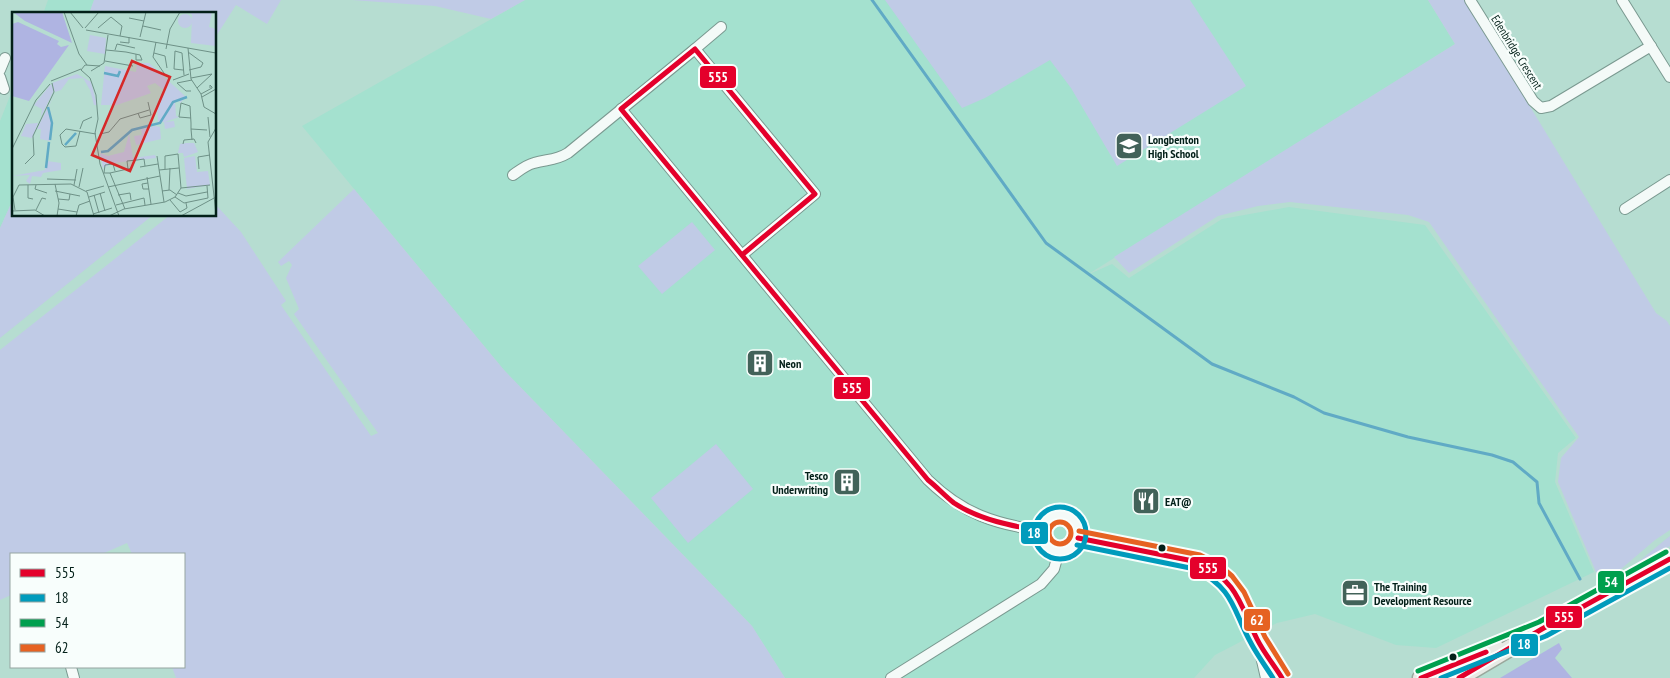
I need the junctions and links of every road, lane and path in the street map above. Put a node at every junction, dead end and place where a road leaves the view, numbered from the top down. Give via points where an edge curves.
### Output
1 (1470, 0) edge
2 (1624, 0) edge
3 (721, 27) dead end
4 (1651, 46) junction
5 (695, 49) junction
6 (5, 58) dead end
7 (0, 70) edge
8 (0, 77) edge
9 (1670, 77) edge
10 (4, 89) dead end
11 (621, 109) junction
12 (513, 176) dead end
13 (1670, 180) edge
14 (1625, 209) dead end
15 (742, 255) junction
16 (1042, 531) junction
17 (1078, 538) junction
18 (1059, 551) junction
19 (1670, 559) edge
20 (1542, 629) junction
21 (1258, 641) junction
22 (891, 678) edge
23 (1266, 678) edge
24 (1282, 678) edge
25 (1421, 678) edge
26 (1459, 678) edge

1 - 4 street, Edenbridge Crescent via 1533,101 1541,108 1552,106
2 - 4 street
3 - 5 street
4 - 9 street
5 - 11 street
5 - 15 street via 815,194
6 - 7 street
8 - 10 street
11 - 12 street via 561,157 533,163
11 - 15 street
13 - 14 street
15 - 16 street via 938,490 982,517
16 - 17 street via 1050,517 1066,515 1076,524
16 - 18 street via 1046,544
17 - 18 street via 1069,549
17 - 21 street via 1198,562 1214,570 1227,580 1238,596
18 - 22 street via 1054,569 1041,584
19 - 20 main road
20 - 25 main road
20 - 26 main road
21 - 23 street
21 - 24 street

